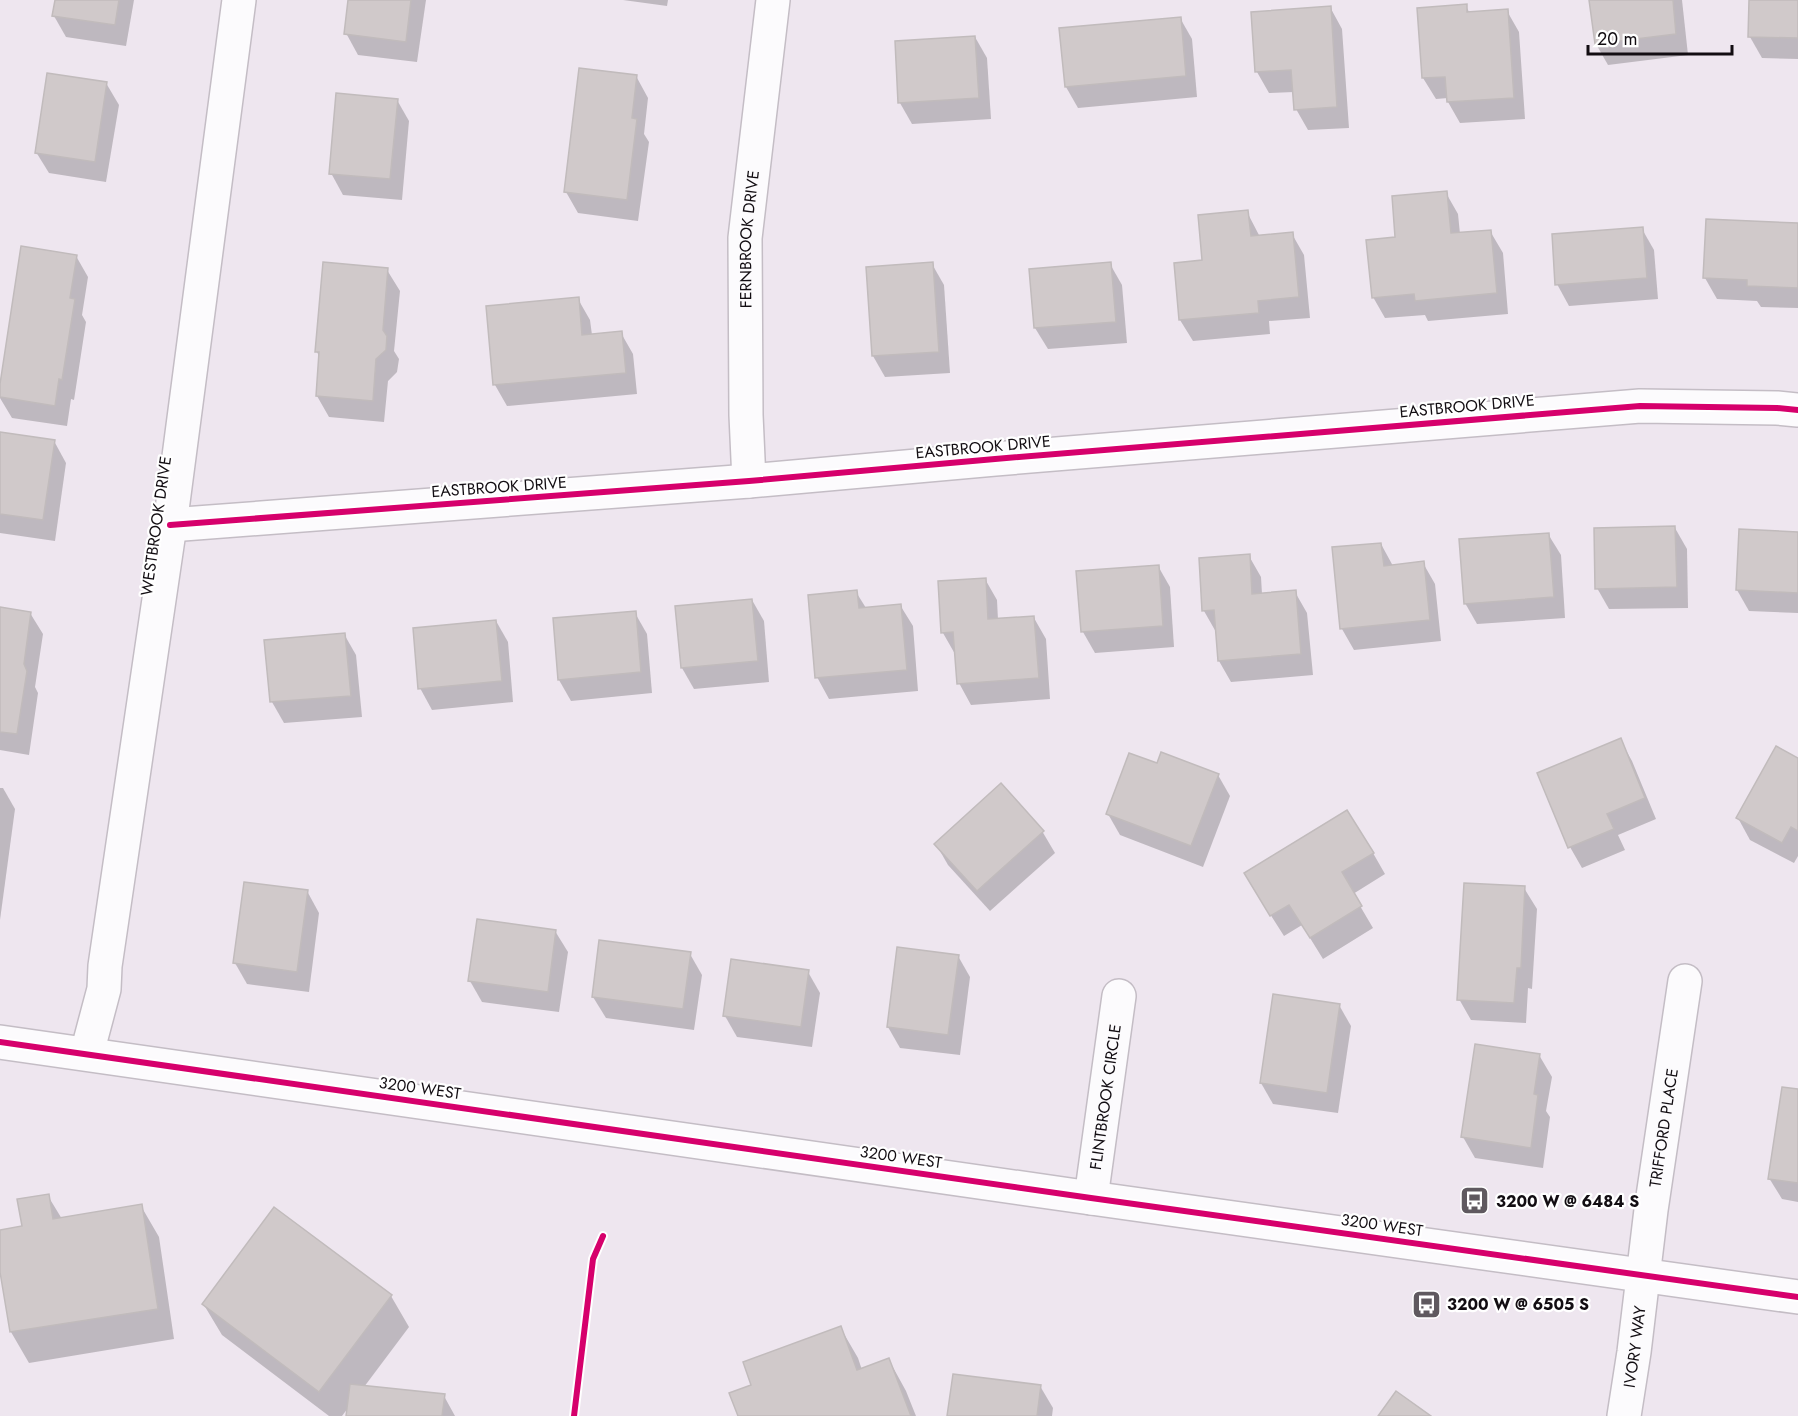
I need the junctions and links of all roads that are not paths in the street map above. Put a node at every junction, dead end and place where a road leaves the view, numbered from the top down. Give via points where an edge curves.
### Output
1 (240, 0) edge
2 (773, 0) edge
3 (1798, 410) edge
4 (749, 481) junction
5 (170, 525) junction
6 (1685, 981) dead end
7 (1119, 996) dead end
8 (0, 1042) edge
9 (87, 1053) junction
10 (1091, 1198) junction
11 (1644, 1276) junction
12 (1798, 1297) edge
13 (1624, 1416) edge

1 - 5 street, WESTBROOK DRIVE
2 - 4 street, FERNBROOK DRIVE via 745,238
3 - 4 street, EASTBROOK DRIVE via 1629,407
4 - 5 street, EASTBROOK DRIVE
5 - 9 street, WESTBROOK DRIVE via 104,989
6 - 11 street, TRIFFORD PLACE
7 - 10 street, FLINTBROOK CIRCLE
8 - 9 street, 3200 WEST
9 - 10 street, 3200 WEST
10 - 11 street, 3200 WEST
11 - 12 street, 3200 WEST
11 - 13 street, IVORY WAY

